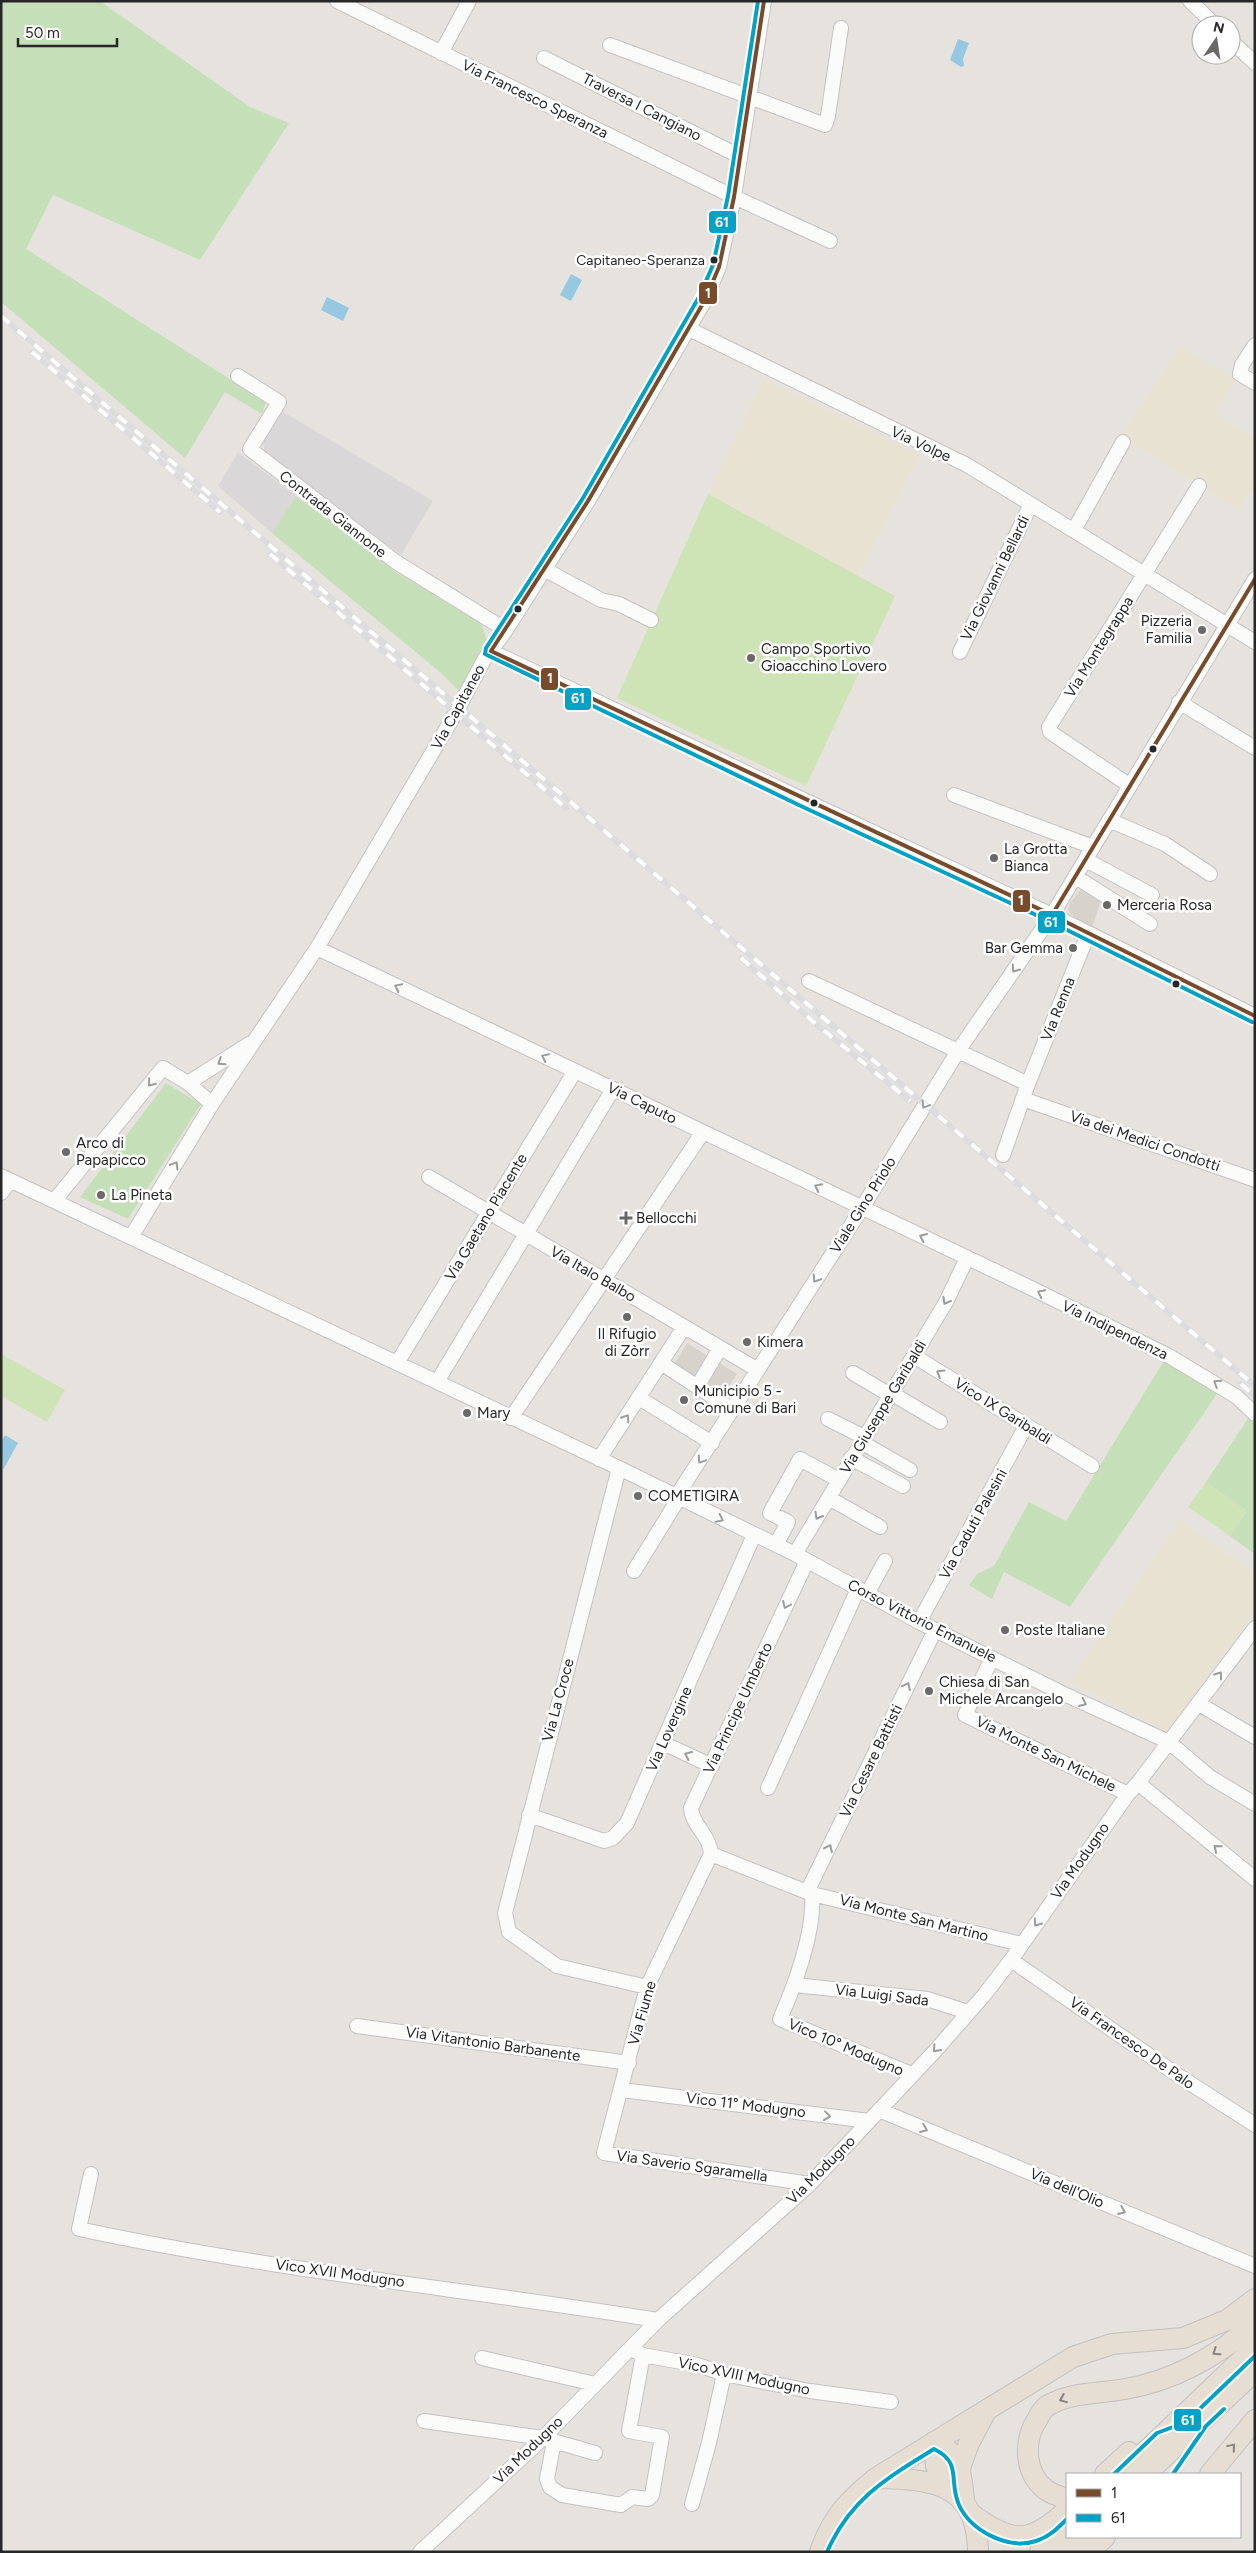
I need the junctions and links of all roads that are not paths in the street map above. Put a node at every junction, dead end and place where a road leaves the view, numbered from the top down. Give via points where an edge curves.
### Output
1 (337, 1) edge
2 (469, 1) edge
3 (764, 1) edge
4 (1190, 1) edge
5 (1204, 15) edge
6 (841, 28) dead end
7 (610, 45) dead end
8 (1241, 50) edge
9 (441, 53) junction
10 (544, 58) dead end
11 (1255, 63) edge
12 (749, 98) junction
13 (740, 156) junction
14 (734, 197) junction
15 (830, 241) dead end
16 (689, 329) junction
17 (1255, 345) edge
18 (238, 376) dead end
19 (1255, 383) edge
20 (1123, 442) dead end
21 (1199, 486) dead end
22 (1031, 504) junction
23 (1074, 530) junction
24 (544, 569) junction
25 (1145, 575) junction
26 (1255, 579) edge
27 (651, 620) dead end
28 (1227, 624) junction
29 (506, 630) junction
30 (1255, 642) edge
31 (491, 651) junction
32 (960, 652) dead end
33 (1179, 702) junction
34 (1255, 748) edge
35 (1129, 785) junction
36 (954, 795) dead end
37 (1109, 820) junction
38 (1094, 847) junction
39 (1086, 860) junction
40 (1210, 874) dead end
41 (1076, 877) junction
42 (1152, 895) dead end
43 (1052, 915) junction
44 (1150, 924) dead end
45 (1088, 934) junction
46 (317, 948) junction
47 (809, 980) dead end
48 (1255, 1016) edge
49 (254, 1040) junction
50 (958, 1051) junction
51 (575, 1071) junction
52 (188, 1083) junction
53 (1028, 1084) junction
54 (613, 1089) junction
55 (1030, 1100) junction
56 (212, 1104) junction
57 (703, 1132) junction
58 (1003, 1155) dead end
59 (429, 1177) dead end
60 (6, 1178) edge
61 (1255, 1180) edge
62 (1, 1193) edge
63 (54, 1201) junction
64 (862, 1208) junction
65 (489, 1212) junction
66 (526, 1234) junction
67 (131, 1237) junction
68 (967, 1258) junction
69 (604, 1280) junction
70 (684, 1327) junction
71 (720, 1348) junction
72 (914, 1356) junction
73 (397, 1362) junction
74 (661, 1363) junction
75 (758, 1370) junction
76 (853, 1373) dead end
77 (437, 1382) junction
78 (697, 1387) junction
79 (890, 1394) junction
80 (639, 1398) junction
81 (732, 1410) junction
82 (1255, 1414) edge
83 (511, 1418) junction
84 (828, 1419) dead end
85 (940, 1422) dead end
86 (1026, 1426) junction
87 (863, 1440) junction
88 (712, 1443) junction
89 (852, 1458) junction
90 (600, 1459) junction
91 (1092, 1466) dead end
92 (619, 1468) junction
93 (910, 1470) dead end
94 (839, 1480) junction
95 (903, 1486) dead end
96 (677, 1498) junction
97 (829, 1498) junction
98 (880, 1527) dead end
99 (754, 1535) junction
100 (776, 1545) junction
101 (801, 1558) junction
102 (885, 1561) dead end
103 (634, 1571) dead end
104 (862, 1591) junction
105 (919, 1622) junction
106 (1255, 1628) edge
107 (935, 1630) junction
108 (992, 1658) junction
109 (1199, 1704) junction
110 (1255, 1737) edge
111 (1169, 1742) junction
112 (663, 1743) junction
113 (712, 1766) junction
114 (1138, 1783) junction
115 (768, 1788) dead end
116 (1128, 1794) junction
117 (1255, 1804) edge
118 (529, 1815) junction
119 (711, 1854) junction
120 (1255, 1879) edge
121 (810, 1893) junction
122 (1021, 1944) junction
123 (1011, 1960) junction
124 (795, 1985) junction
125 (647, 1987) junction
126 (968, 2012) junction
127 (780, 2019) joint
128 (357, 2026) dead end
129 (629, 2063) junction
130 (911, 2074) junction
131 (622, 2090) junction
132 (874, 2116) junction
133 (1255, 2125) edge
134 (604, 2153) joint
135 (91, 2174) dead end
136 (810, 2184) junction
137 (1255, 2266) edge
138 (1255, 2299) edge
139 (658, 2320) junction
140 (1255, 2322) edge
141 (1255, 2347) edge
142 (629, 2348) junction
143 (643, 2355) junction
144 (482, 2358) dead end
145 (1255, 2371) edge
146 (724, 2374) junction
147 (595, 2384) junction
148 (891, 2402) dead end
149 (987, 2410) junction
150 (1182, 2417) junction
151 (1255, 2420) edge
152 (424, 2421) dead end
153 (1201, 2422) junction
154 (548, 2439) junction
155 (934, 2442) junction
156 (594, 2453) dead end
157 (960, 2468) junction
158 (1106, 2473) edge
159 (1123, 2473) edge
160 (1147, 2473) edge
161 (1167, 2473) edge
162 (1211, 2473) edge
163 (876, 2478) junction
164 (948, 2488) junction
165 (1066, 2499) edge
166 (692, 2504) dead end
167 (968, 2508) junction
168 (1066, 2538) edge
169 (1077, 2538) edge
170 (420, 2552) edge
171 (820, 2552) edge
172 (978, 2552) edge
173 (1040, 2552) edge

1 - 9 street, Via Francesco Speranza
2 - 9 street
3 - 12 street, Via Capitaneo
4 - 5 street
6 - 12 street via 824,125
7 - 12 street
8 - 11 street
9 - 14 street, Via Francesco Speranza
10 - 13 street, Traversa I Cangiano
12 - 13 street, Via Capitaneo
13 - 14 street, Via Capitaneo
14 - 15 street, Via Francesco Speranza
14 - 16 street, Via Capitaneo via 718,267
16 - 22 street, Via Volpe via 967,466
16 - 24 street, Via Capitaneo
17 - 19 street via 1240,374
18 - 29 street, Contrada Giannone via 279,402 250,449 396,562
20 - 23 street
21 - 25 street, Via Montegrappa
22 - 23 street, Via Volpe
22 - 32 street, Via Giovanni Bellardi
23 - 25 street, Via Volpe
24 - 27 street via 601,600 619,604
24 - 29 street, Via Capitaneo
25 - 28 street, Via Volpe
25 - 35 street, Via Montegrappa via 1049,727 1050,732
26 - 28 street, Viale Gino Priolo
28 - 30 street, Via Volpe
28 - 33 street, Viale Gino Priolo
29 - 31 street, Via Capitaneo
31 - 43 street
31 - 46 street, Via Capitaneo
33 - 34 street
33 - 35 street, Viale Gino Priolo
35 - 37 street, Viale Gino Priolo
36 - 38 street
37 - 38 street, Viale Gino Priolo
37 - 40 street via 1165,844
38 - 39 street, Viale Gino Priolo
39 - 41 street, Viale Gino Priolo
39 - 42 street
41 - 43 street, Viale Gino Priolo
41 - 44 street
43 - 45 street
43 -> 50 street, Viale Gino Priolo
45 - 48 street
45 - 53 street, Via Renna
46 - 49 street, Via Capitaneo
51 -> 46 street, Via Caputo
47 - 50 street
49 -> 52 street
49 - 56 street, Via Capitaneo
50 - 53 street
50 -> 64 street, Viale Gino Priolo
51 - 54 street, Via Caputo
51 - 65 street, Via Gaetano Piacente
52 - 56 street
52 -> 63 street via 163,1068
53 - 55 street, Via Renna
54 - 57 street, Via Caputo
54 - 66 street
55 - 58 street, Via Renna
55 - 61 street, Via dei Medici Condotti
67 -> 56 street, Via Capitaneo
64 -> 57 street, Via Caputo
57 - 69 street
59 - 65 street, Via Italo Balbo
60 - 62 street
60 - 63 street, Corso Vittorio Emanuele
63 - 67 street, Corso Vittorio Emanuele
68 -> 64 street, Via Caputo
64 -> 75 street, Viale Gino Priolo
65 - 66 street, Via Italo Balbo
65 - 73 street, Via Gaetano Piacente
66 - 69 street, Via Italo Balbo
66 - 77 street
67 - 73 street, Corso Vittorio Emanuele
68 -> 72 street, Via Giuseppe Garibaldi
82 -> 68 street, Via Indipendenza via 1237,1397 1169,1356
69 - 70 street, Via Italo Balbo
69 - 83 street
70 - 71 street, Via Italo Balbo
70 - 74 street
71 - 75 street, Via Italo Balbo
71 - 78 street
72 - 79 street, Via Giuseppe Garibaldi
86 -> 72 street, Vico IX Garibaldi
73 - 77 street, Corso Vittorio Emanuele
74 - 78 street
74 - 80 street
75 - 81 street, Viale Gino Priolo
76 - 79 street
77 - 83 street, Corso Vittorio Emanuele
78 - 81 street
79 - 85 street
79 - 87 street, Via Giuseppe Garibaldi
80 - 88 street
90 -> 80 street
81 - 88 street, Viale Gino Priolo
83 - 90 street, Corso Vittorio Emanuele
84 - 87 street
86 - 91 street, Vico IX Garibaldi
86 - 105 street, Via Caduti Palesini
87 - 89 street, Via Giuseppe Garibaldi
87 - 93 street
88 -> 96 street, Viale Gino Priolo
89 - 94 street, Via Giuseppe Garibaldi
89 - 95 street
90 - 92 street, Corso Vittorio Emanuele
92 - 96 street, Corso Vittorio Emanuele
92 - 118 street, Via La Croce
94 - 97 street, Via Giuseppe Garibaldi
94 - 100 street via 800,1458 770,1513 788,1522
96 -> 99 street, Corso Vittorio Emanuele
96 - 103 street, Viale Gino Priolo
97 - 98 street
97 -> 101 street, Via Giuseppe Garibaldi
99 - 100 street, Corso Vittorio Emanuele
99 - 112 street, Via Lovergine
100 - 101 street, Corso Vittorio Emanuele
101 - 104 street, Corso Vittorio Emanuele
101 -> 113 street, Via Principe Umberto
102 - 104 street
104 - 105 street, Corso Vittorio Emanuele
104 - 115 street
105 - 107 street, Corso Vittorio Emanuele
109 -> 106 street, Via Modugno
107 - 108 street, Corso Vittorio Emanuele
121 -> 107 street, Via Cesare Battisti
108 -> 111 street, Corso Vittorio Emanuele
108 - 116 street, Via Monte San Michele via 965,1715
109 - 110 street
109 - 111 street, Via Modugno
111 - 114 street, Via Modugno
111 - 117 street, Corso Vittorio Emanuele via 1210,1777
113 -> 112 street
112 - 118 street, Via Lovergine via 627,1823 613,1838 604,1841
113 - 119 street, Via Principe Umberto via 691,1808 691,1816 711,1843
114 - 116 street, Via Modugno
120 -> 114 street
116 -> 122 street, Via Modugno
118 - 125 street, Via La Croce via 505,1913 509,1932 557,1966
119 - 121 street, Via Monte San Martino
119 - 125 street, Via Fiume
121 - 122 street, Via Monte San Martino
121 - 124 street, Via Cesare Battisti via 813,1908
122 - 123 street, Via Modugno
123 - 126 street, Via Modugno
123 - 133 street, Via Francesco De Palo
124 - 126 street, Via Luigi Sada via 927,1999
124 - 127 street, Via Cesare Battisti
125 - 129 street, Via Fiume
126 -> 130 street, Via Modugno
127 - 130 street, Vico 10° Modugno
128 - 129 street, Via Vitantonio Barbanente
129 - 131 street, Via Fiume
130 - 132 street, Via Modugno
131 -> 132 street, Vico 11° Modugno
131 - 134 street, Via Fiume
132 - 136 street, Via Modugno
132 -> 137 street, Via dell'Olio
134 - 136 street, Via Saverio Sgaramella
135 - 139 street, Vico XVII Modugno via 79,2229 285,2266
136 - 139 street, Via Modugno
138 - 149 highway via 1226,2320 1183,2338 1112,2344 1073,2357
139 - 142 street, Via Modugno
140 -> 165 highway via 1214,2354 1157,2382 1068,2396 1045,2407 1031,2427 1026,2453 1034,2475 1046,2490
141 - 150 highway
142 - 143 street, Vico XVIII Modugno
142 - 147 street, Via Modugno
143 - 146 street, Vico XVIII Modugno via 698,2365
143 - 154 street via 629,2431 662,2437 652,2495 648,2499 632,2497 621,2505 554,2491 547,2479
144 - 147 street
145 - 153 highway
146 - 148 street, Vico XVIII Modugno via 810,2391
146 - 166 street
147 - 154 street, Via Modugno
149 - 155 highway
149 - 157 highway
150 - 158 highway via 1154,2428
150 - 159 highway
162 -> 151 highway
152 - 154 street
153 - 160 highway
153 - 161 highway
154 - 156 street
154 - 170 street, Via Modugno
155 - 157 highway via 946,2447
155 - 163 highway
155 - 164 highway via 936,2466
157 - 167 highway
163 - 164 highway via 917,2481
163 - 171 highway via 849,2500 828,2529
164 - 167 highway
167 - 168 highway via 993,2530 1008,2536
167 - 172 highway via 978,2537
169 - 173 highway

